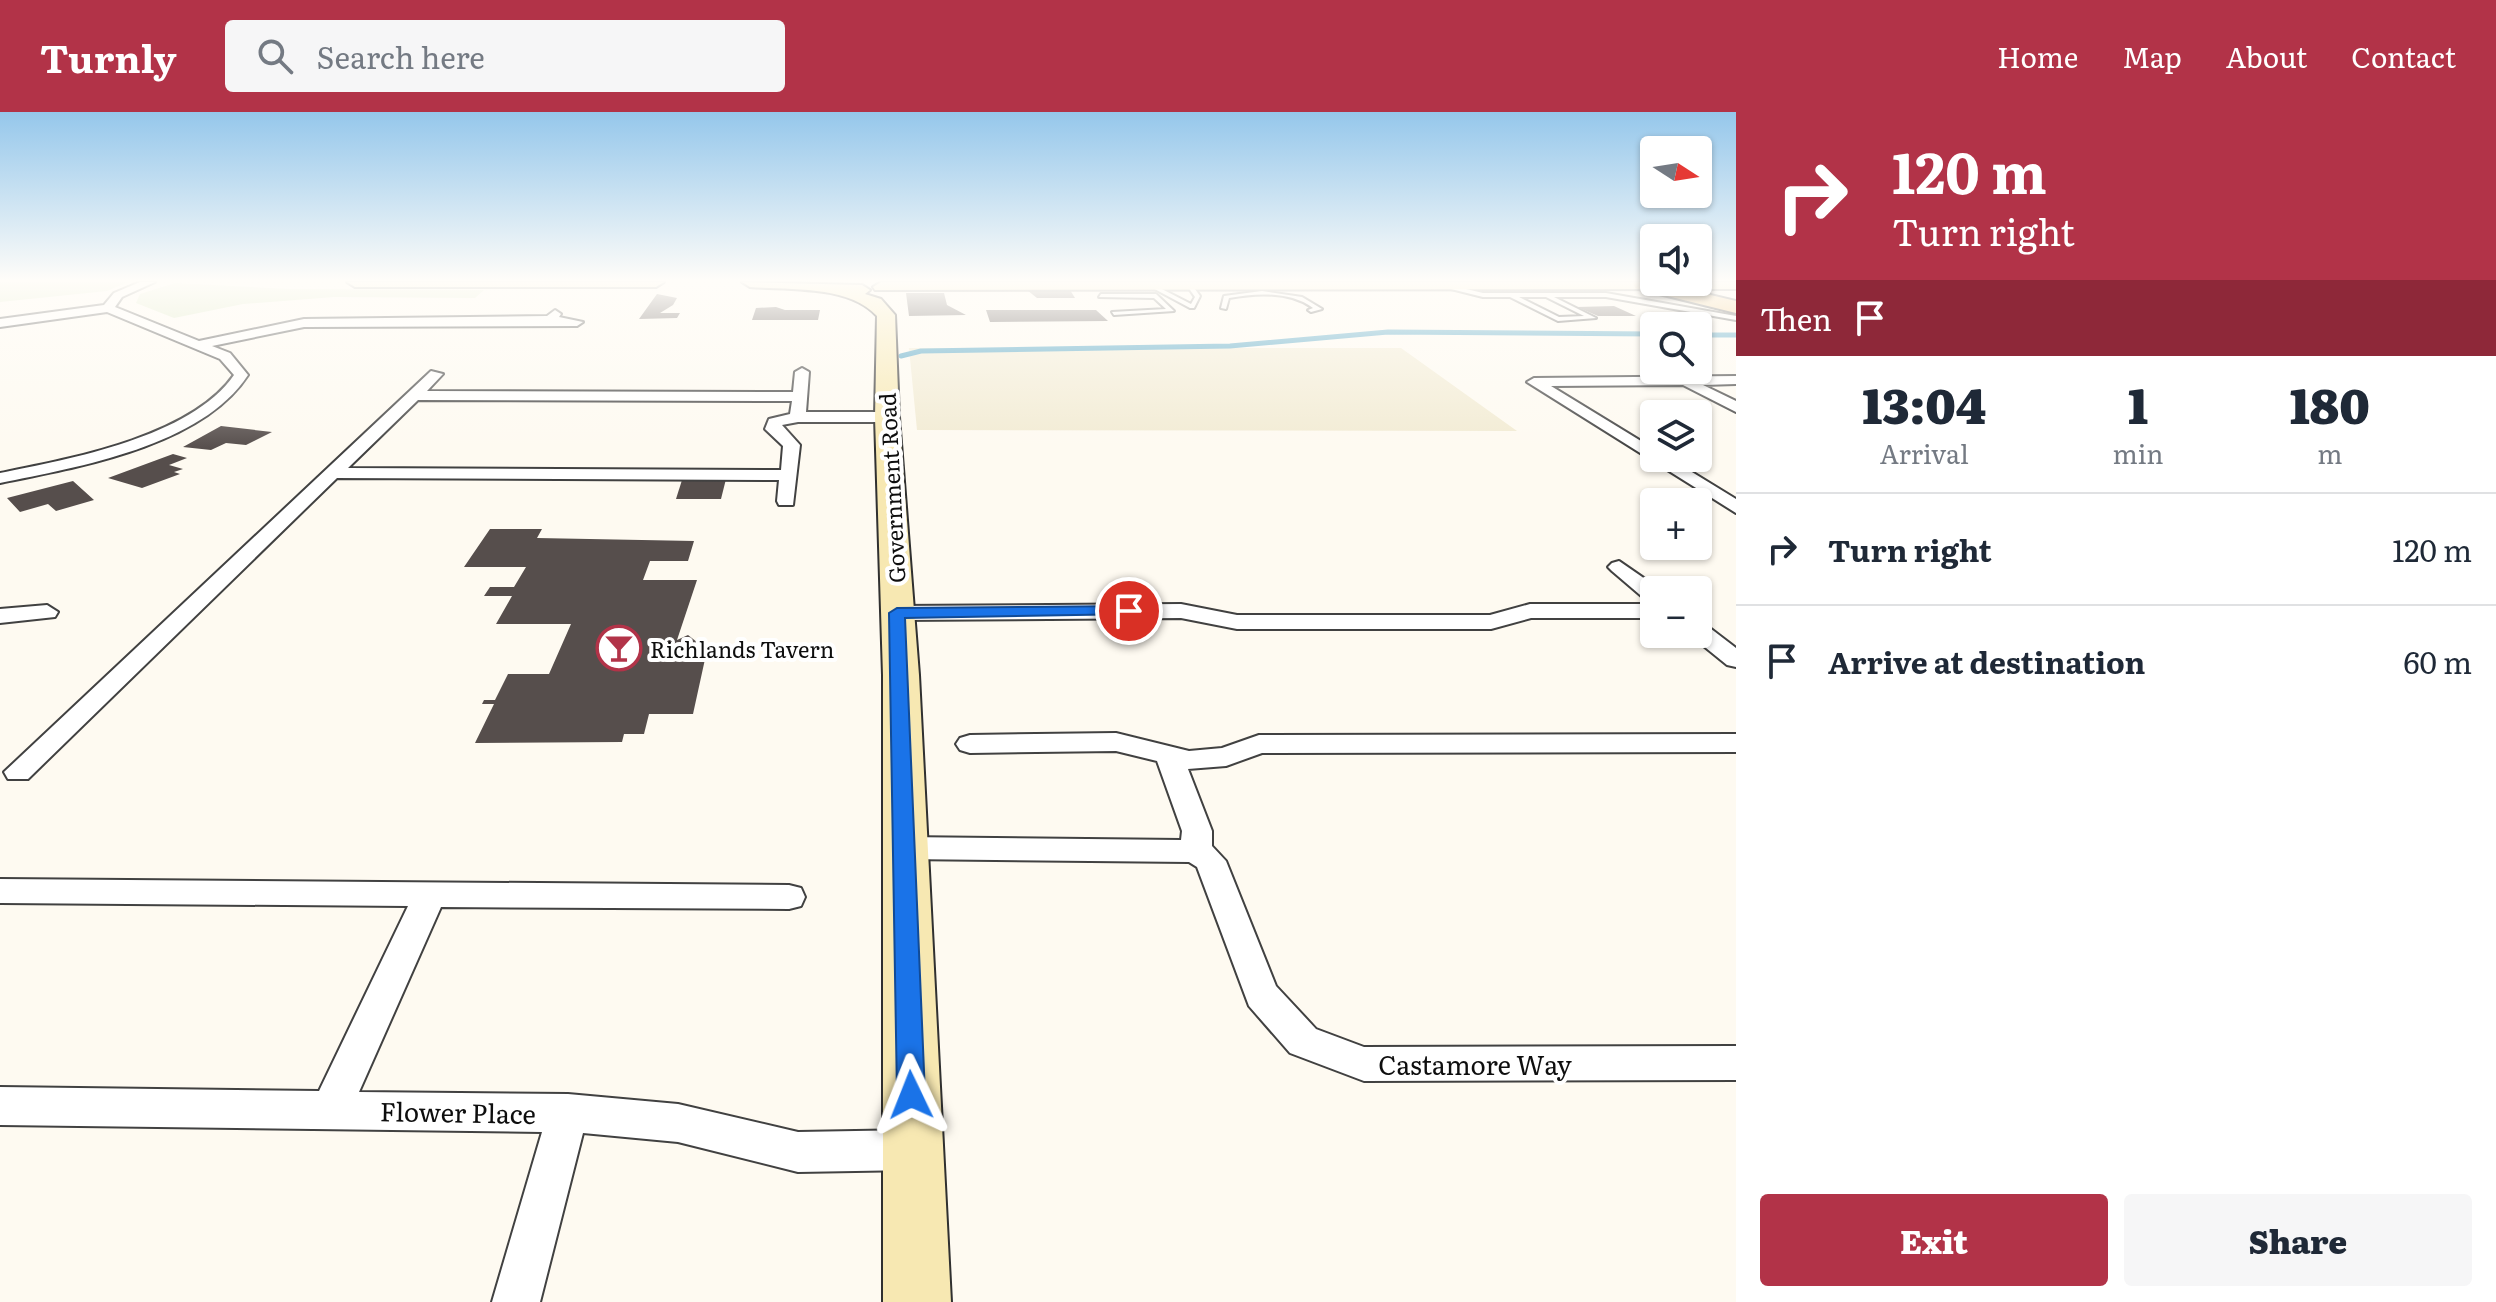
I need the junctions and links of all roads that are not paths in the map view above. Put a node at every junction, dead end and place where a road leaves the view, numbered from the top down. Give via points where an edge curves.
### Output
1 (180, 338) edge
2 (230, 338) edge
3 (886, 338) edge
4 (198, 345) junction
5 (802, 372) dead end
6 (436, 374) dead end
7 (1712, 380) edge
8 (1736, 380) edge
9 (1640, 381) edge
10 (1691, 384) edge
11 (415, 395) junction
12 (800, 397) junction
13 (1736, 407) edge
14 (798, 417) junction
15 (887, 417) junction
16 (334, 473) junction
17 (788, 475) junction
18 (0, 478) edge
19 (786, 501) dead end
20 (1736, 507) edge
21 (1619, 567) dead end
22 (1640, 584) edge
23 (1640, 611) edge
24 (47, 612) dead end
25 (897, 613) junction
26 (0, 616) edge
27 (1712, 641) edge
28 (1736, 660) edge
29 (1736, 743) edge
30 (970, 744) dead end
31 (1170, 758) junction
32 (18, 772) dead end
33 (903, 848) junction
34 (1196, 851) junction
35 (0, 891) edge
36 (431, 893) junction
37 (789, 897) dead end
38 (1736, 1063) edge
39 (0, 1106) edge
40 (331, 1110) junction
41 (568, 1113) junction
42 (913, 1150) junction
43 (516, 1302) edge
44 (917, 1302) edge

1 - 4 street
2 - 4 street
3 - 15 main road, Government Road
4 - 18 street via 225,356 241,375 237,387 220,402 172,428 111,451
5 - 12 street
6 - 11 street
7 - 8 street
9 - 20 street via 1534,382
10 - 13 street
11 - 12 street
11 - 16 street
12 - 14 street
14 - 15 street
14 - 17 street via 772,425 792,445
15 - 25 main road, Government Road
16 - 17 street
16 - 32 street
17 - 19 street
21 - 22 street
23 - 25 street via 1530,611 1491,622 1237,622 1181,611
24 - 26 street
25 - 33 main road, Government Road
27 - 28 street
29 - 31 street via 1259,744 1226,757
30 - 31 street via 1116,742
31 - 34 street via 1197,831
33 - 34 street
33 - 42 main road, Government Road
34 - 38 street, Castamore Way via 1210,861 1262,995 1303,1041 1364,1064
35 - 36 street
36 - 37 street
36 - 40 street
39 - 40 street, Flower Place
40 - 41 street, Flower Place
41 - 42 street, Flower Place via 678,1123 798,1152
41 - 43 street
42 - 44 main road, Government Road

